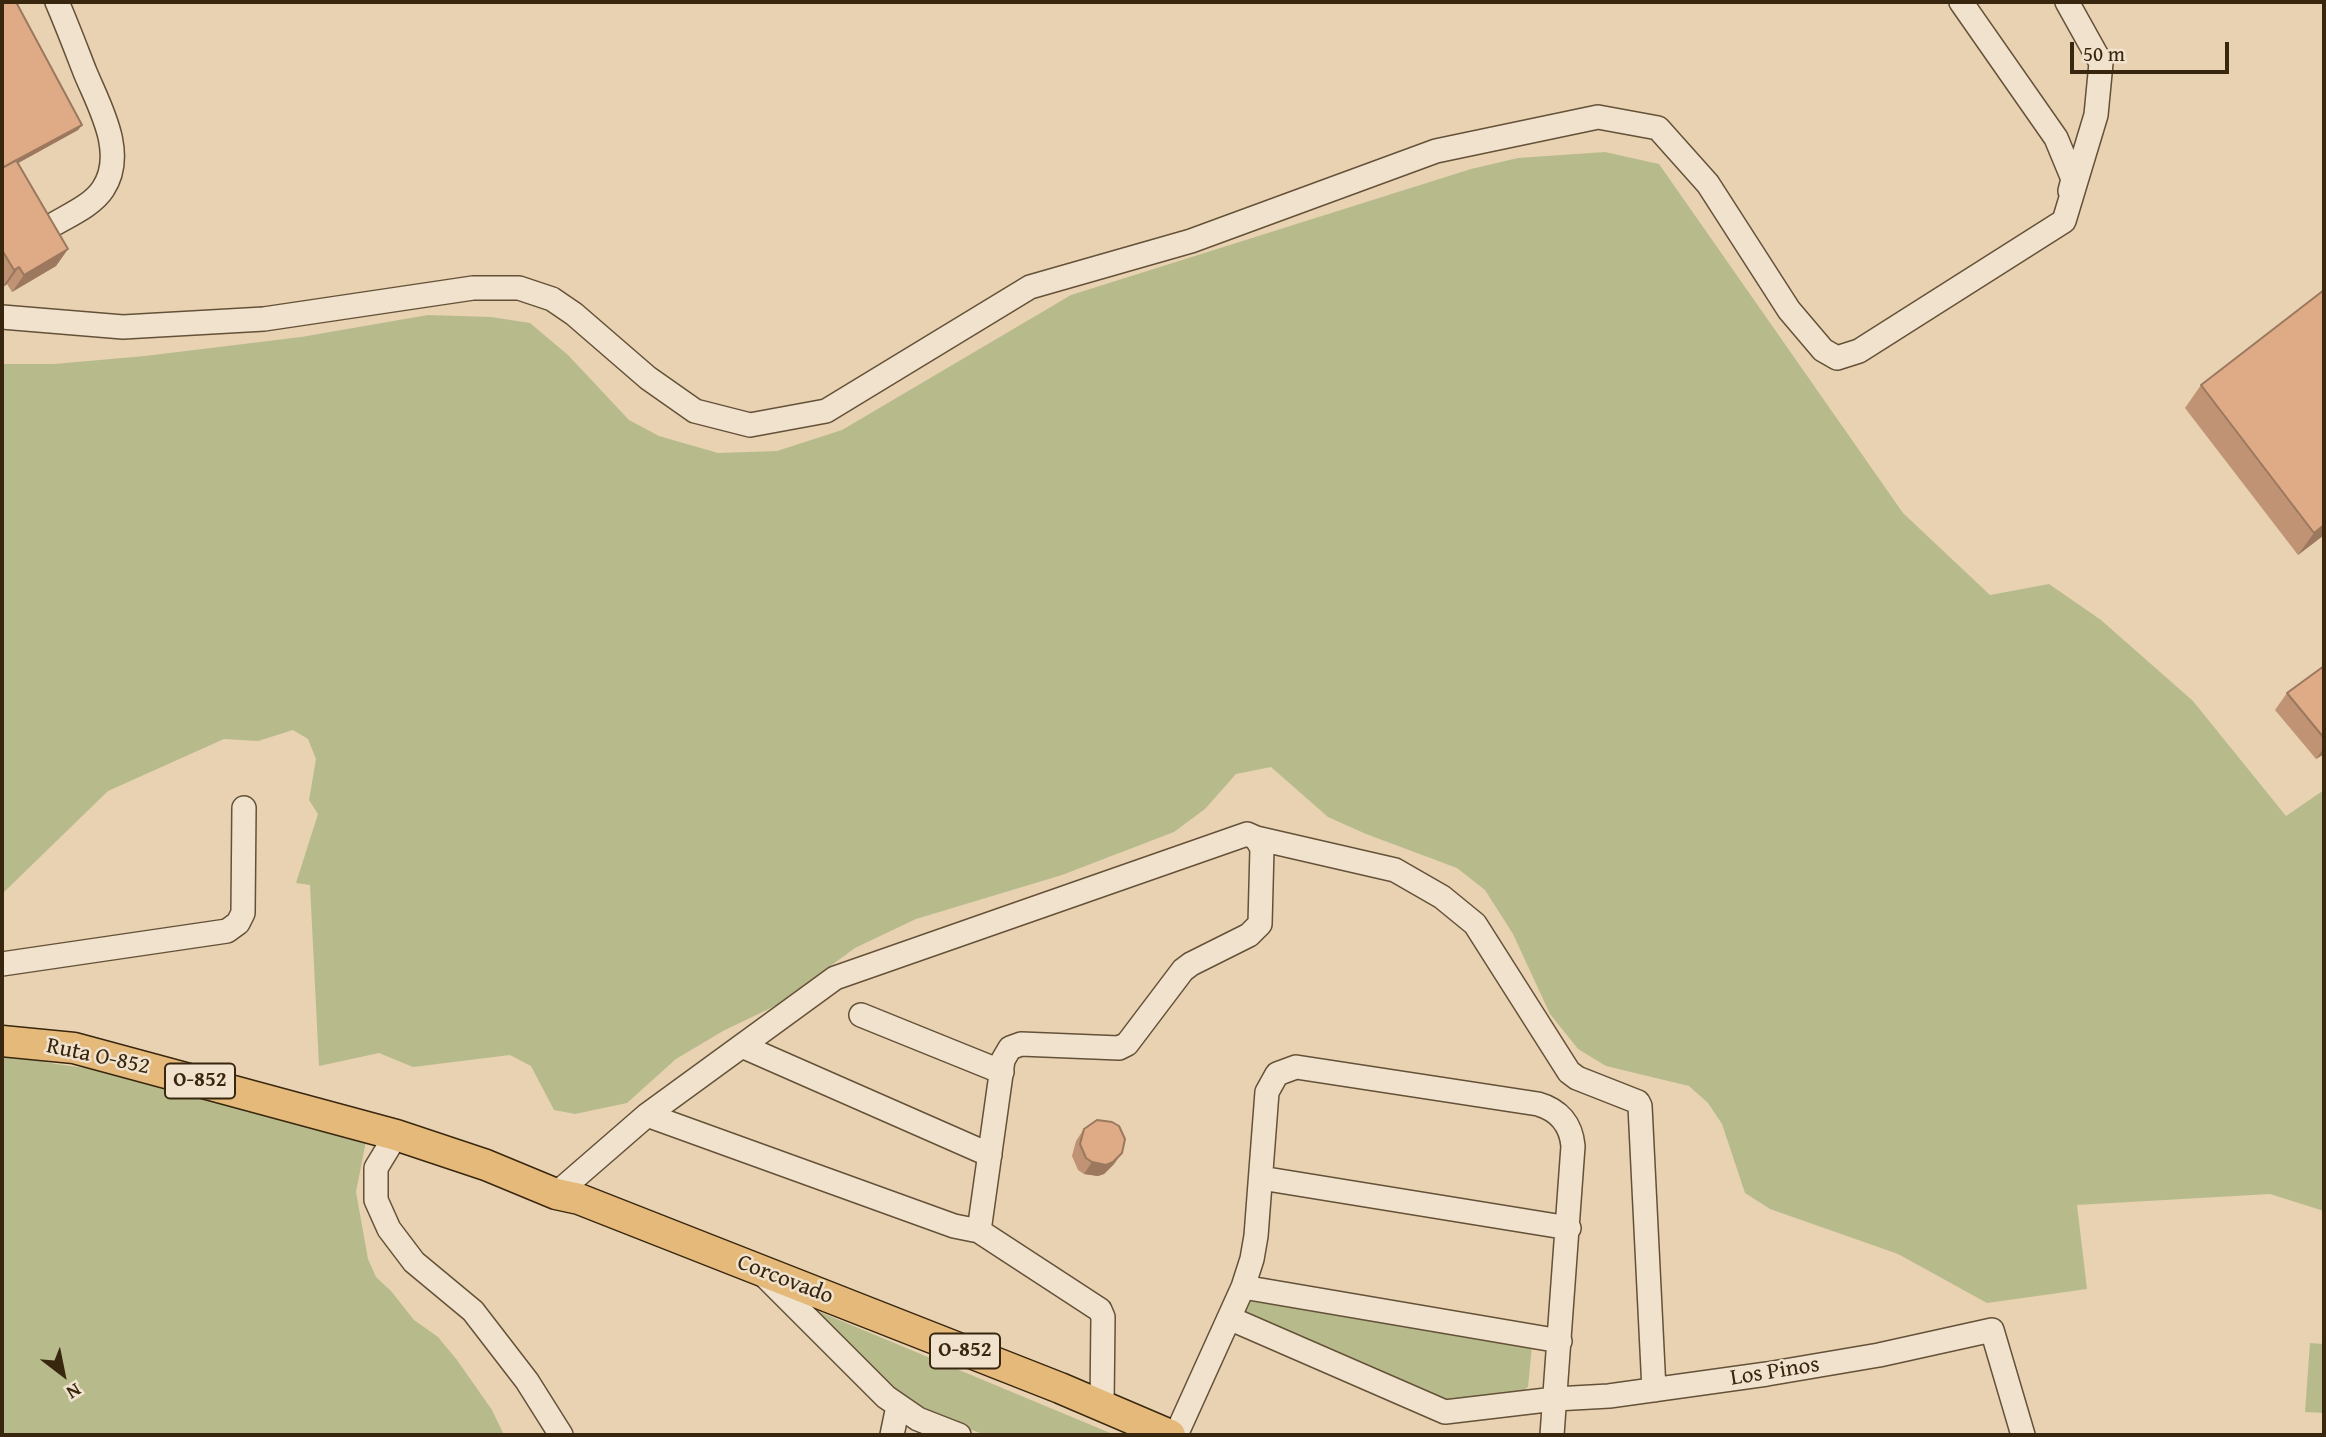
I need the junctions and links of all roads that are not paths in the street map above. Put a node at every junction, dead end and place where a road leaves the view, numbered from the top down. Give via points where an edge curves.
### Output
1 (57, 2) edge
2 (1961, 2) edge
3 (2067, 2) edge
4 (2064, 221) junction
5 (51, 226) edge
6 (2, 317) edge
7 (244, 808) dead end
8 (1256, 838) junction
9 (2, 964) edge
10 (861, 1015) dead end
11 (2, 1041) edge
12 (742, 1046) junction
13 (1002, 1072) junction
14 (647, 1115) junction
15 (396, 1135) junction
16 (990, 1155) junction
17 (1261, 1178) junction
18 (556, 1194) junction
19 (1569, 1228) junction
20 (979, 1231) junction
21 (758, 1270) junction
22 (1243, 1287) junction
23 (1229, 1318) junction
24 (1560, 1341) junction
25 (1654, 1391) junction
26 (1555, 1399) junction
27 (1102, 1405) junction
28 (898, 1406) junction
29 (561, 1435) edge
30 (892, 1435) edge
31 (959, 1435) edge
32 (1170, 1435) edge
33 (1176, 1435) edge
34 (1552, 1435) edge
35 (2023, 1435) edge

1 - 5 street via 105,119 112,166 101,192
2 - 4 street via 2056,138 2073,179
3 - 4 street via 2102,63 2096,115
4 - 6 street via 1859,351 1837,358 1823,350 1789,310 1708,184 1658,128 1598,117 1436,152 1192,241 1030,287 826,411 750,425 695,411 648,378 574,314 552,299 519,288 473,288 264,319 123,327
7 - 9 street via 243,913 227,932
8 - 12 street via 1247,834 835,978
8 - 13 street via 1262,848 1256,931 1183,970 1127,1044 1119,1048 1015,1045 1003,1060
8 - 25 street via 1395,870 1442,897 1475,924 1569,1072 1634,1099 1640,1106
10 - 13 street
11 - 15 main road, Ruta O-852 / O-852 via 74,1048
12 - 14 street
12 - 16 street
13 - 16 street
14 - 18 street
14 - 20 street via 954,1226
15 - 18 main road, Corcovado / O-852
15 - 29 street via 376,1168 376,1200 389,1229 414,1262 473,1311 527,1381
16 - 20 street
17 - 19 street
17 - 19 street via 1267,1092 1277,1074 1289,1068 1538,1104 1560,1116 1571,1134
17 - 22 street via 1255,1248
18 - 21 main road, Corcovado / O-852
19 - 24 street
20 - 27 street via 1100,1310
21 - 27 main road, Corcovado / O-852
21 - 28 street
22 - 23 street
22 - 24 street
23 - 26 street, Los Pinos via 1445,1412
23 - 33 street
24 - 26 street
25 - 26 street, Los Pinos
25 - 35 street, Los Pinos via 1867,1357 1992,1330
26 - 34 street
27 - 32 main road, Corcovado / O-852
28 - 30 street
28 - 31 street

